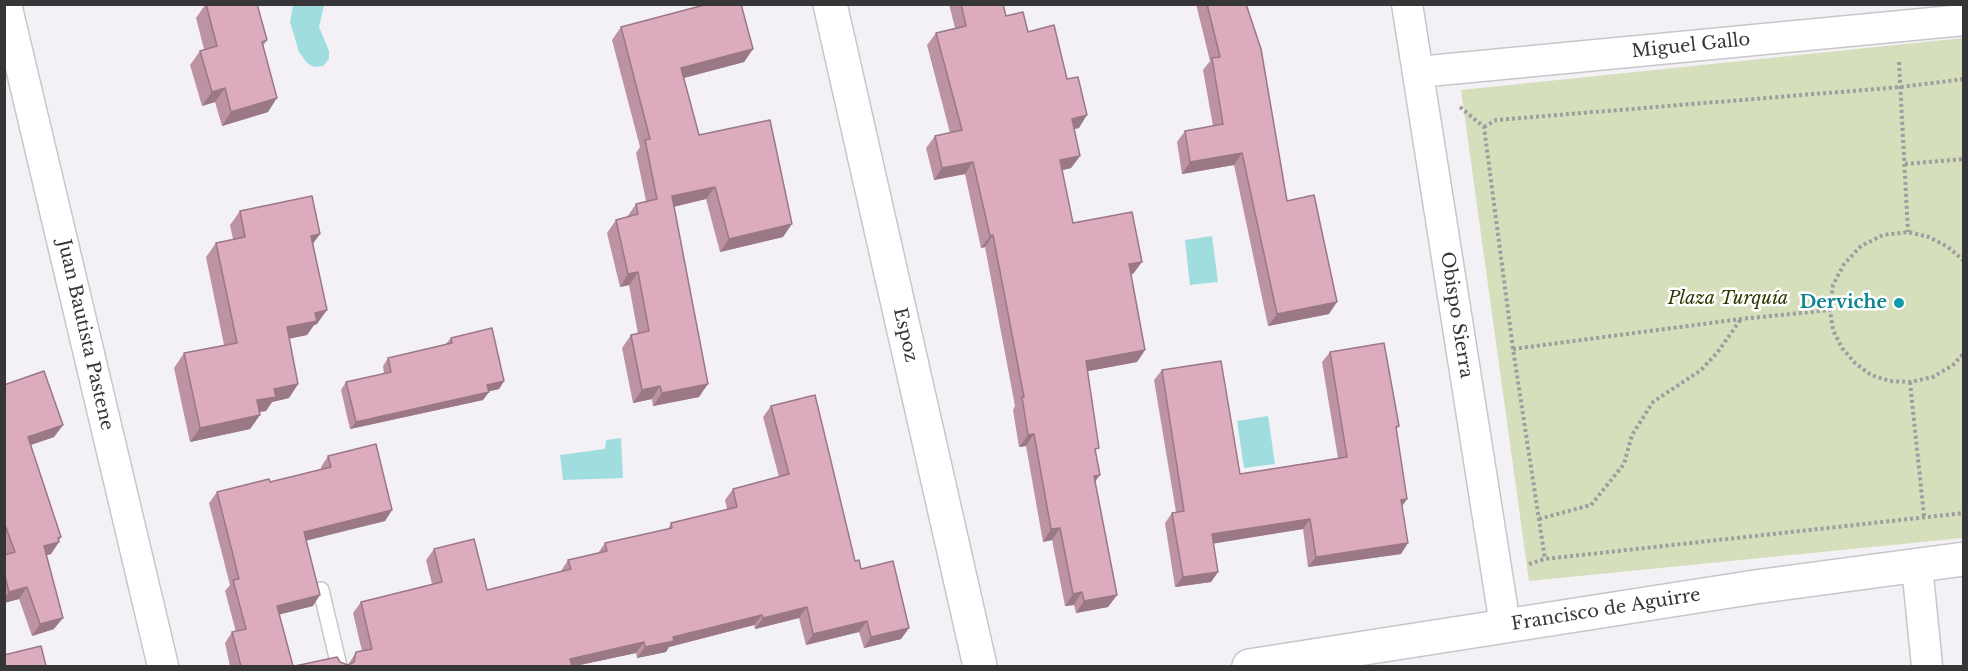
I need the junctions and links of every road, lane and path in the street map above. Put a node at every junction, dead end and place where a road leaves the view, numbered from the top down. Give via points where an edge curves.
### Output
1 (6, 4) edge
2 (830, 4) edge
3 (1407, 4) edge
4 (1964, 20) edge
5 (1897, 26) junction
6 (1418, 72) junction
7 (1964, 79) edge
8 (1901, 87) junction
9 (1964, 159) edge
10 (1905, 164) junction
11 (1908, 232) junction
12 (1964, 261) edge
13 (1830, 310) junction
14 (1741, 319) junction
15 (1513, 349) junction
16 (1964, 353) edge
17 (1910, 382) junction
18 (1964, 513) edge
19 (1924, 516) junction
20 (1539, 519) junction
21 (1964, 559) edge
22 (1917, 566) junction
23 (321, 590) edge
24 (1505, 625) junction
25 (163, 666) edge
26 (339, 666) edge
27 (980, 666) edge
28 (1249, 666) edge
29 (1927, 666) edge

1 - 25 street, Juan Bautista Pastene
2 - 27 street, Espoz
3 - 6 street, Obispo Sierra
4 - 5 street, Miguel Gallo
5 - 6 street, Miguel Gallo
5 - 8 path
6 - 24 street, Obispo Sierra
7 - 8 path
8 - 10 path
8 - 15 path via 1496,120 1484,127
9 - 10 path
10 - 11 path
11 - 12 path via 1948,246
11 - 13 path via 1883,235 1861,246 1844,264 1833,285
13 - 14 path
13 - 17 path via 1833,330 1855,363 1871,375
14 - 15 path
14 - 20 path via 1701,370 1653,402 1632,435 1624,465 1591,506
15 - 20 path
16 - 17 path via 1933,377
17 - 19 path
18 - 19 path
19 - 20 path via 1545,559
21 - 22 street, Francisco de Aguirre
22 - 24 street, Francisco de Aguirre
22 - 29 street
23 - 26 lane
24 - 28 street, Francisco de Aguirre

